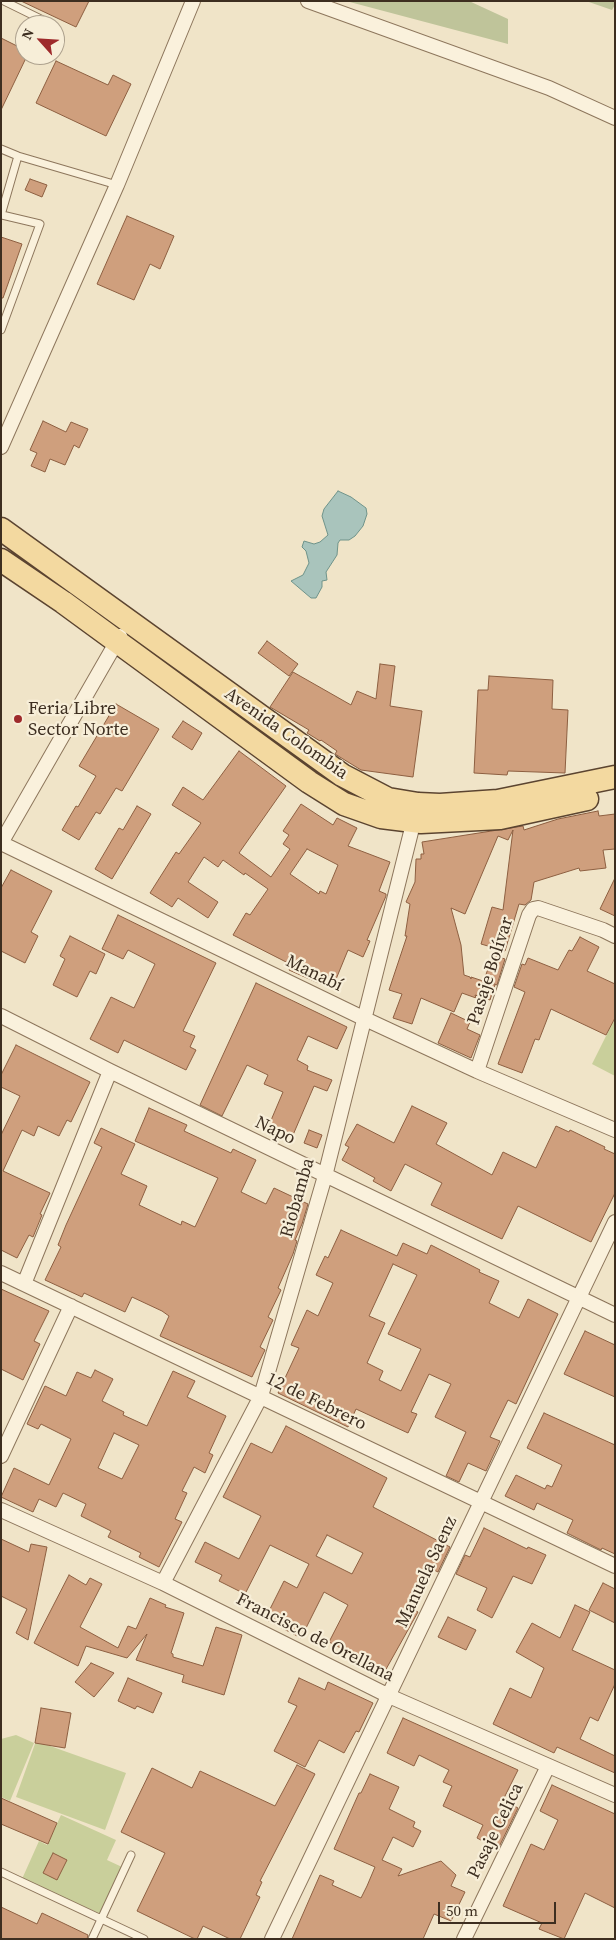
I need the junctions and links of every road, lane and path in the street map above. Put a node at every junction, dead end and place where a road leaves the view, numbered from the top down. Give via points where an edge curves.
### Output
1 (4, 1) edge
2 (193, 1) edge
3 (308, 1) edge
4 (32, 15) edge
5 (615, 118) edge
6 (1, 149) edge
7 (18, 156) junction
8 (117, 185) junction
9 (2, 215) edge
10 (1, 330) edge
11 (1, 447) edge
12 (1, 529) edge
13 (1, 560) edge
14 (131, 622) junction
15 (116, 640) junction
16 (615, 777) edge
17 (615, 793) edge
18 (416, 812) junction
19 (1, 843) edge
20 (615, 936) edge
21 (1, 1016) edge
22 (363, 1018) junction
23 (110, 1071) junction
24 (477, 1071) junction
25 (615, 1130) edge
26 (325, 1176) junction
27 (615, 1222) edge
28 (1, 1273) edge
29 (24, 1284) junction
30 (580, 1298) junction
31 (71, 1306) junction
32 (615, 1315) edge
33 (261, 1396) junction
34 (1, 1456) edge
35 (480, 1502) junction
36 (1, 1510) edge
37 (615, 1566) edge
38 (163, 1583) junction
39 (389, 1696) junction
40 (548, 1766) junction
41 (615, 1795) edge
42 (131, 1856) dead end
43 (1, 1872) edge
44 (102, 1919) junction
45 (92, 1939) edge
46 (144, 1939) edge
47 (272, 1939) edge
48 (464, 1939) edge

1 - 4 lane
2 - 8 street
3 - 5 street via 549,88
6 - 7 lane
7 - 8 lane
7 - 9 lane
8 - 11 street
9 - 10 lane via 40,224
12 - 14 main road, Avenida Colombia
13 - 15 main road, Avenida Colombia
14 - 15 street
14 - 18 main road, Avenida Colombia via 342,776
15 - 18 main road, Avenida Colombia via 309,782 344,804 381,817
15 - 19 street
16 - 18 main road, Avenida Colombia via 498,801 440,805
17 - 18 main road, Avenida Colombia via 500,818 421,822
18 - 22 street, Riobamba
19 - 22 street, Manabí
20 - 24 street, Pasaje Bolívar via 538,908 532,909
21 - 23 street, Napo
22 - 24 street, Manabí
22 - 26 street, Riobamba
23 - 26 street, Napo
23 - 29 street
24 - 25 street, Manabí
26 - 30 street, Napo
26 - 33 street, Riobamba
27 - 30 street, Manuela Saenz
28 - 29 street, 12 de Febrero
29 - 31 street, 12 de Febrero
30 - 32 street, Napo
30 - 35 street, Manuela Saenz
31 - 33 street, 12 de Febrero
31 - 34 street
33 - 35 street, 12 de Febrero
33 - 38 street, Riobamba
35 - 37 street, 12 de Febrero
35 - 39 street, Manuela Saenz
36 - 38 street, Francisco de Orellana
38 - 39 street, Francisco de Orellana
39 - 40 street, Francisco de Orellana
39 - 47 street, Manuela Saenz
40 - 41 street, Francisco de Orellana
40 - 48 street, Pasaje Celica
42 - 44 lane
43 - 44 lane
44 - 45 lane
44 - 46 lane

